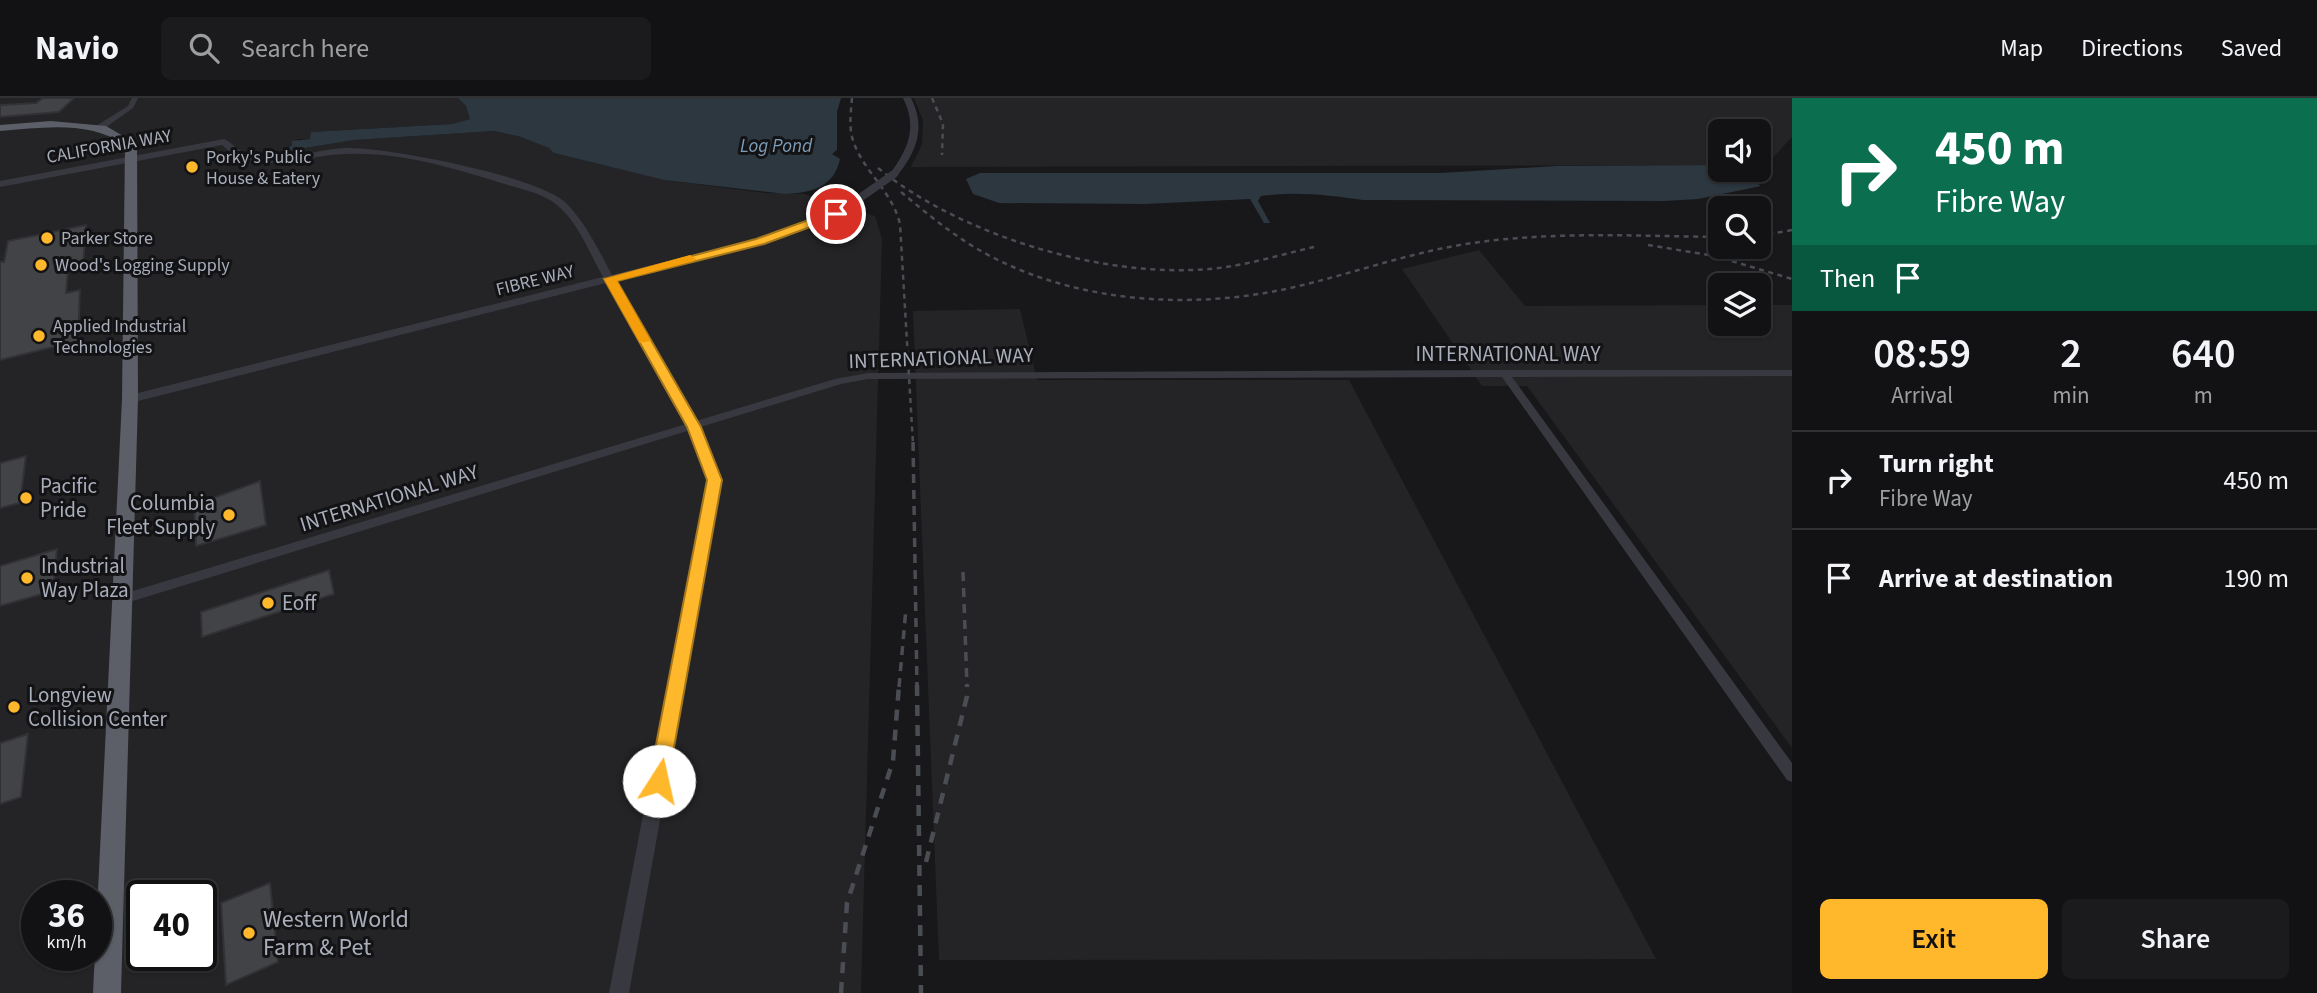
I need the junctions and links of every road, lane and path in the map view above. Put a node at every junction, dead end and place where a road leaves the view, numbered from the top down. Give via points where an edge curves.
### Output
1 (135, 98) edge
2 (907, 98) edge
3 (0, 128) edge
4 (99, 128) junction
5 (132, 158) junction
6 (894, 174) joint
7 (0, 184) edge
8 (760, 241) joint
9 (610, 279) junction
10 (1504, 373) junction
11 (1792, 373) edge
12 (130, 399) junction
13 (694, 427) junction
14 (123, 599) junction
15 (1792, 775) edge
16 (107, 993) edge
17 (619, 993) edge

1 - 4 street via 131,107
2 - 6 street, FIBRE WAY via 917,128 914,145
3 - 4 highway
4 - 5 highway via 131,144
5 - 7 street, CALIFORNIA WAY
5 - 9 street, CALIFORNIA WAY via 224,142 245,158 267,160 366,152 523,186 562,204 578,222
5 - 12 highway
6 - 8 street, FIBRE WAY, bridge via 836,214
8 - 9 street, FIBRE WAY
9 - 12 street, FIBRE WAY
9 - 13 street
10 - 11 street, INTERNATIONAL WAY
10 - 13 street, INTERNATIONAL WAY via 868,376
10 - 15 street
12 - 14 highway
13 - 14 street, INTERNATIONAL WAY
13 - 17 street via 714,480
14 - 16 highway

